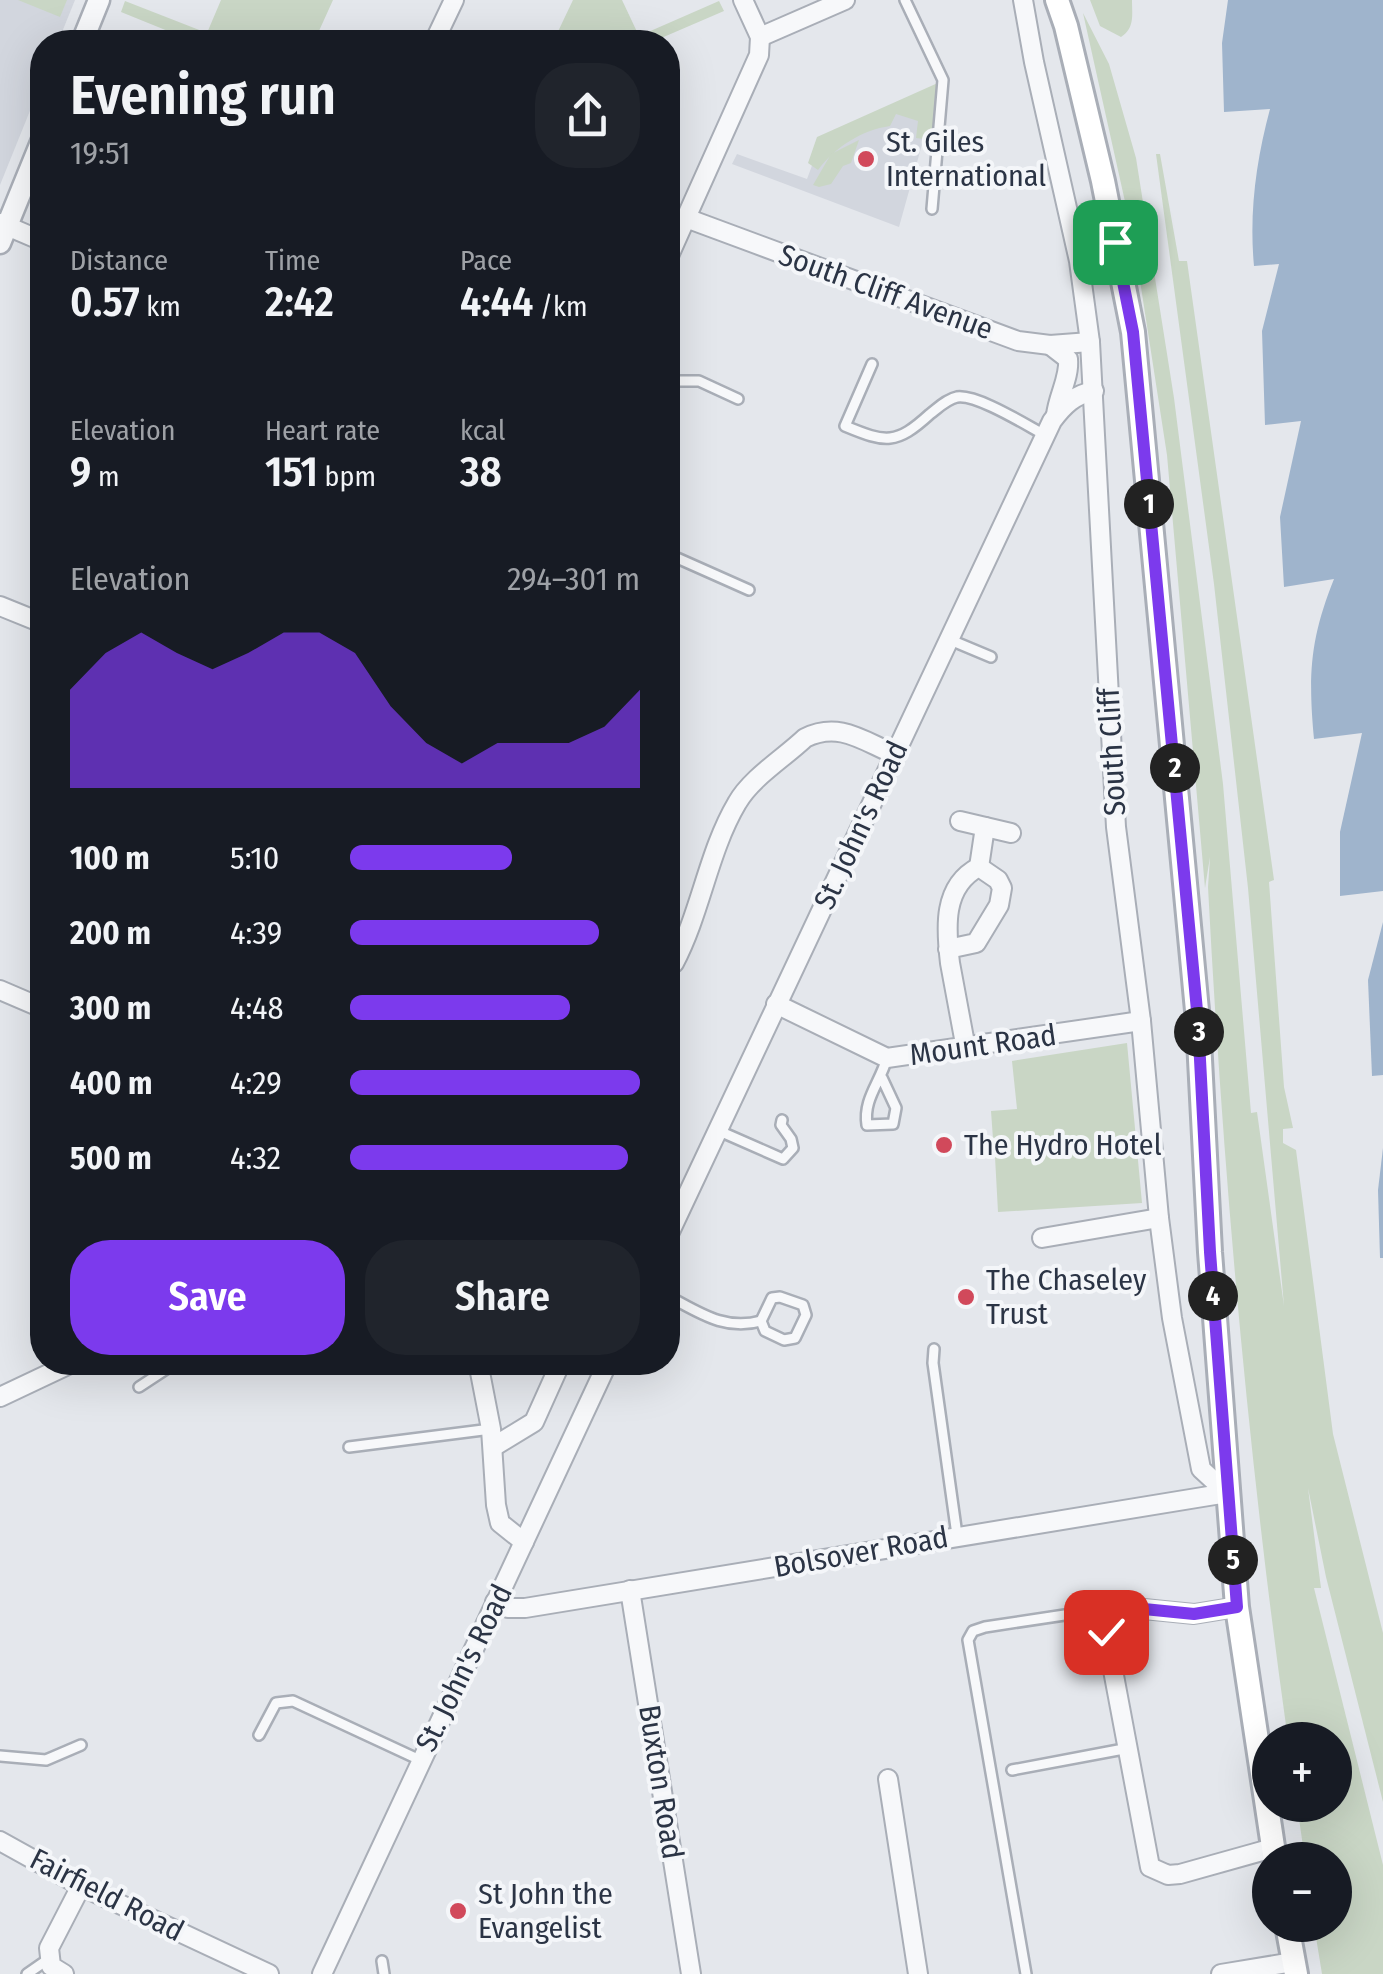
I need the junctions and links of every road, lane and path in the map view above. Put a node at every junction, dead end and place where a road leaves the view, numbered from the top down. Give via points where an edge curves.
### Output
1 (100, 0) edge
2 (454, 0) edge
3 (743, 0) edge
4 (845, 0) edge
5 (905, 0) edge
6 (1024, 0) edge
7 (1057, 0) edge
8 (87, 30) edge
9 (440, 30) edge
10 (760, 38) junction
11 (30, 167) edge
12 (932, 209) dead end
13 (686, 218) junction
14 (2, 231) edge
15 (680, 231) edge
16 (30, 237) edge
17 (1090, 342) junction
18 (1050, 345) junction
19 (872, 364) dead end
20 (680, 381) edge
21 (1094, 391) junction
22 (738, 399) dead end
23 (1056, 415) junction
24 (1046, 434) junction
25 (680, 559) edge
26 (749, 590) dead end
27 (0, 606) edge
28 (30, 618) edge
29 (948, 639) junction
30 (991, 658) dead end
31 (894, 754) junction
32 (960, 821) dead end
33 (986, 827) junction
34 (1011, 833) dead end
35 (979, 868) junction
36 (948, 949) junction
37 (680, 952) edge
38 (0, 990) edge
39 (30, 1003) edge
40 (776, 1004) junction
41 (1141, 1022) junction
42 (966, 1048) junction
43 (887, 1058) junction
44 (882, 1078) junction
45 (782, 1120) dead end
46 (717, 1130) junction
47 (680, 1210) edge
48 (1159, 1218) junction
49 (1042, 1238) dead end
50 (680, 1302) edge
51 (762, 1321) junction
52 (934, 1348) dead end
53 (46, 1375) edge
54 (157, 1375) edge
55 (480, 1375) edge
56 (556, 1375) edge
57 (602, 1375) edge
58 (139, 1387) dead end
59 (0, 1396) edge
60 (492, 1438) junction
61 (349, 1447) dead end
62 (1227, 1492) junction
63 (956, 1536) junction
64 (524, 1542) junction
65 (630, 1590) junction
66 (495, 1602) junction
67 (1237, 1607) junction
68 (1110, 1617) junction
69 (259, 1736) dead end
70 (81, 1745) dead end
71 (1129, 1748) junction
72 (0, 1756) edge
73 (420, 1760) junction
74 (1012, 1770) dead end
75 (888, 1779) dead end
76 (0, 1841) edge
77 (1272, 1842) edge
78 (1252, 1859) edge
79 (81, 1886) junction
80 (1290, 1942) edge
81 (50, 1958) junction
82 (382, 1960) dead end
83 (1294, 1968) edge
84 (27, 1974) edge
85 (64, 1974) edge
86 (269, 1974) edge
87 (322, 1974) edge
88 (384, 1974) edge
89 (691, 1974) edge
90 (918, 1974) edge
91 (1026, 1974) edge
92 (1221, 1974) edge

1 - 8 street
2 - 9 street
3 - 10 street
4 - 10 street
5 - 12 lane via 943,80
6 - 17 street, South Cliff
7 - 62 main road via 1133,332 1197,1002
10 - 13 street via 753,72
11 - 14 street
13 - 15 street
13 - 18 street, South Cliff Avenue via 1018,341
14 - 16 street
17 - 18 street, South Cliff Avenue
17 - 21 street, South Cliff
18 - 23 street, St. John's Road via 1068,359 1069,369
19 - 24 lane via 845,426 882,440 898,438 956,397
20 - 22 lane via 700,382
21 - 23 street, St. John's Road
21 - 41 street, South Cliff via 1116,828
23 - 24 street, St. John's Road
24 - 29 street, St. John's Road
25 - 26 lane
27 - 28 street
29 - 30 lane
29 - 31 street, St. John's Road
31 - 37 street via 846,731 817,732 743,794
31 - 40 street, St. John's Road
32 - 33 street
33 - 34 street
33 - 35 street
35 - 36 street via 947,910
35 - 36 street via 998,880 1003,895 976,944
36 - 42 street
38 - 39 street
40 - 43 street, Mount Road
40 - 46 street, St. John's Road
41 - 42 street, Mount Road
41 - 48 street, South Cliff
42 - 43 street, Mount Road
43 - 44 lane
44 - 44 lane via 864,1110 867,1125 893,1124 896,1108
45 - 46 lane via 793,1148 783,1159
46 - 47 street, St. John's Road
48 - 49 street
48 - 62 street, South Cliff via 1201,1469
50 - 51 lane via 723,1324
51 - 51 lane via 772,1298 802,1305 806,1315 795,1338 784,1340 765,1331
52 - 63 lane
53 - 59 street
54 - 58 lane
55 - 60 street
56 - 60 street via 534,1422
57 - 64 street, St. John's Road
60 - 61 lane
60 - 64 street via 500,1523
62 - 63 street, Bolsover Road
62 - 67 main road
63 - 65 street, Bolsover Road
64 - 66 street, St. John's Road
65 - 66 street, Bolsover Road via 525,1608
65 - 89 street, Buxton Road
66 - 73 street, St. John's Road
67 - 68 street via 1194,1614 1134,1608
67 - 77 main road
68 - 71 street via 1106,1632
68 - 91 lane via 1091,1611 985,1627 968,1640
69 - 73 lane via 271,1708 283,1700
70 - 72 lane via 46,1760
71 - 74 lane
71 - 78 street via 1146,1858 1158,1872 1180,1874
73 - 87 street, St. John's Road
75 - 90 street
76 - 79 street, Fairfield Road
79 - 81 street via 54,1933
79 - 86 street, Fairfield Road
80 - 83 main road
81 - 84 lane
81 - 85 street
82 - 88 lane
83 - 92 street

